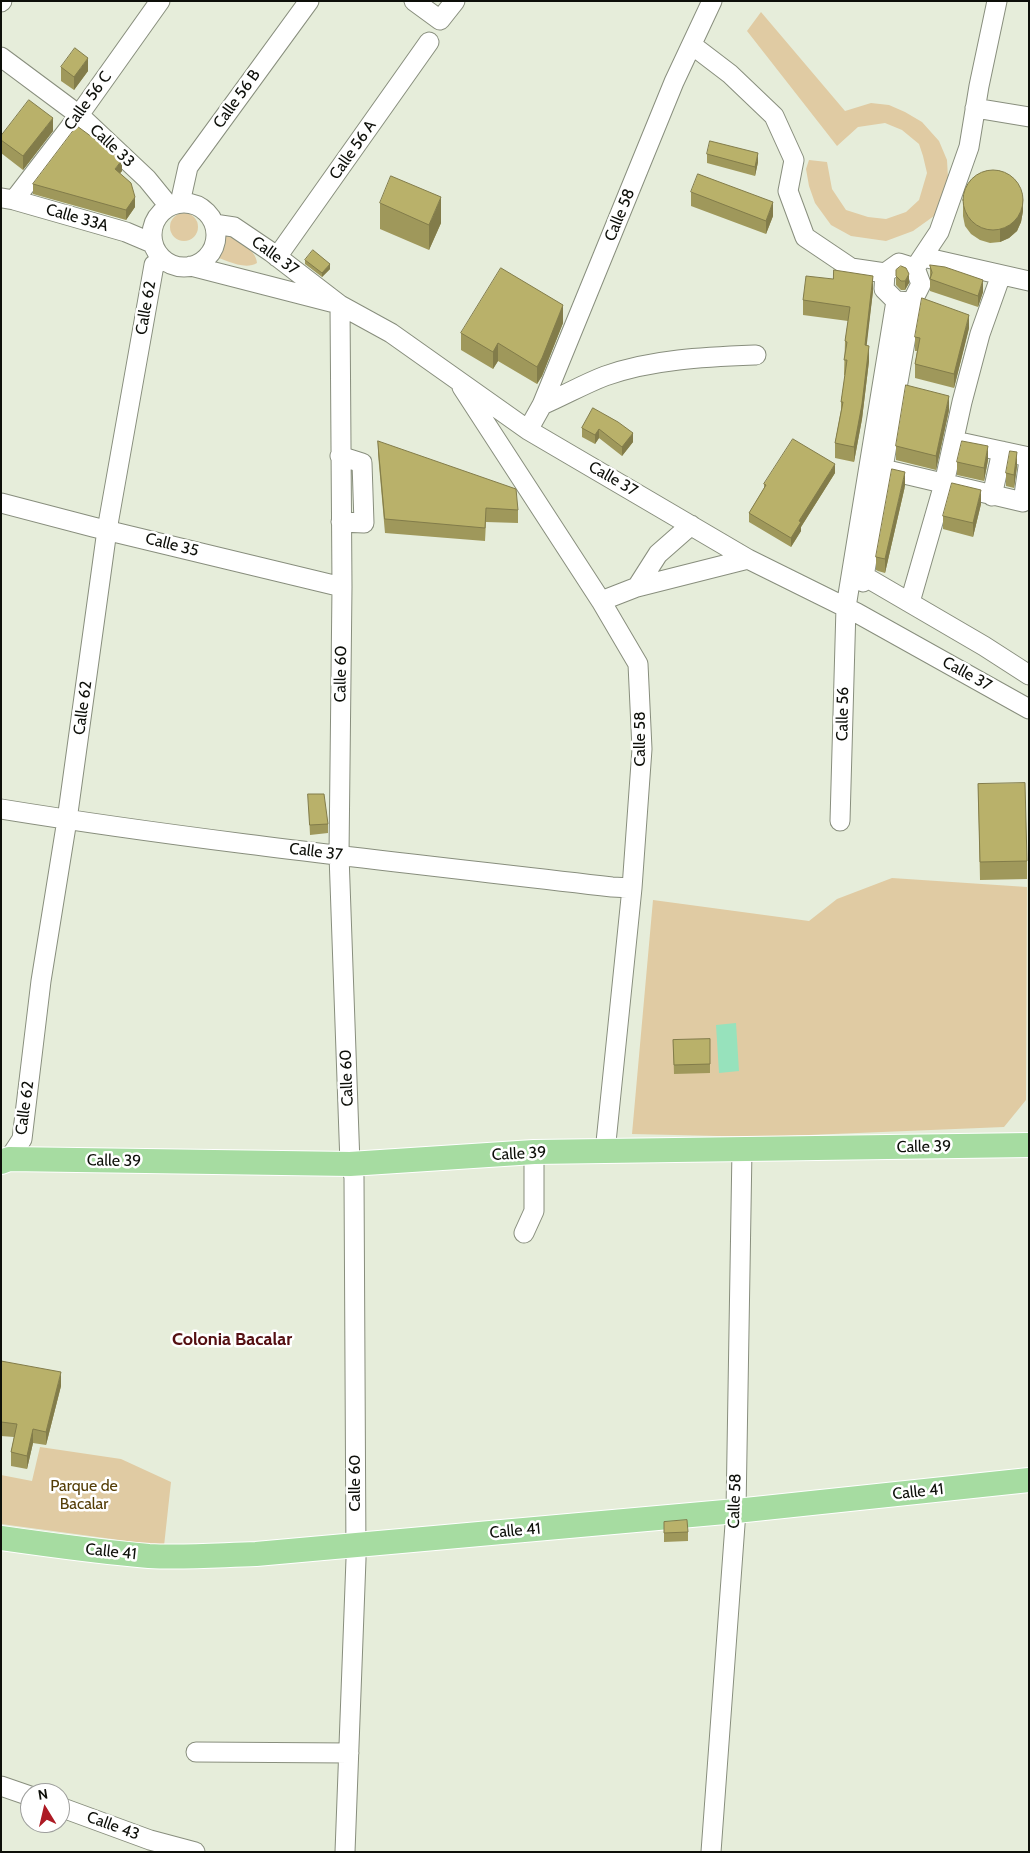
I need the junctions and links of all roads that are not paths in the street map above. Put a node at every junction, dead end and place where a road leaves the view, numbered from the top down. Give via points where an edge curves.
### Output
1 (160, 1) edge
2 (309, 1) edge
3 (414, 1) edge
4 (455, 1) edge
5 (712, 1) edge
6 (997, 1) edge
7 (429, 42) dead end
8 (692, 45) junction
9 (1, 57) edge
10 (975, 108) junction
11 (78, 115) junction
12 (1029, 117) edge
13 (8, 199) edge
14 (174, 204) junction
15 (214, 224) junction
16 (152, 243) junction
17 (277, 257) junction
18 (164, 260) junction
19 (919, 263) junction
20 (192, 266) junction
21 (885, 273) junction
22 (1001, 275) junction
23 (1029, 281) edge
24 (914, 301) junction
25 (340, 305) junction
26 (756, 355) dead end
27 (456, 378) junction
28 (898, 385) junction
29 (916, 390) edge
30 (944, 398) edge
31 (962, 402) junction
32 (542, 405) junction
33 (528, 430) junction
34 (954, 440) junction
35 (1002, 451) junction
36 (1029, 458) edge
37 (883, 469) junction
38 (944, 484) junction
39 (992, 496) junction
40 (1, 503) edge
41 (691, 525) junction
42 (108, 530) junction
43 (748, 559) junction
44 (864, 576) junction
45 (342, 587) junction
46 (638, 587) junction
47 (601, 601) junction
48 (910, 602) junction
49 (852, 610) junction
50 (1029, 675) edge
51 (1029, 709) edge
52 (1, 809) edge
53 (67, 820) junction
54 (840, 821) dead end
55 (339, 855) junction
56 (632, 888) junction
57 (1029, 1145) edge
58 (742, 1149) junction
59 (534, 1152) junction
60 (605, 1152) junction
61 (4, 1164) edge
62 (350, 1164) junction
63 (524, 1233) dead end
64 (1029, 1480) edge
65 (736, 1511) junction
66 (1, 1538) edge
67 (356, 1544) junction
68 (196, 1752) dead end
69 (349, 1753) junction
70 (1, 1786) edge
71 (20, 1793) edge
72 (70, 1811) edge
73 (195, 1852) edge
74 (345, 1852) edge
75 (711, 1852) edge

1 - 11 street, Calle 56 C
2 - 14 street, Calle 56 B via 188,166
3 - 4 street via 440,20
5 - 8 street, Calle 58
6 - 10 street
7 - 17 street, Calle 56 A
8 - 21 street via 730,74 774,116 794,160 788,191 805,236 852,268
8 - 32 street, Calle 58
9 - 11 street, Calle 33
10 - 12 street
10 - 19 street via 968,147 948,208 939,232
11 - 13 street, Calle 56 C
11 - 14 street, Calle 33
13 - 16 street, Calle 33A via 126,232
14 - 15 street via 191,203 201,207
14 - 16 street via 160,212 154,221
15 - 17 street, Calle 37 via 234,227
15 - 20 street via 214,245 205,258
16 - 18 street
17 - 25 street, Calle 37
18 - 20 street via 172,265
18 - 42 street, Calle 62 via 154,265
19 - 21 street via 899,264
19 - 22 street
19 - 24 street via 921,284
20 - 25 street
21 - 24 street via 884,289
22 - 23 street
22 - 31 street via 976,319
24 - 28 street
24 - 49 street
25 - 27 street, Calle 37 via 392,333
25 - 45 street, Calle 60
26 - 32 street via 716,356 642,366 605,376
27 - 33 street, Calle 37
27 - 47 street, Calle 58
28 - 29 street
28 - 37 street
30 - 31 street
31 - 34 street
32 - 33 street, Calle 58
33 - 41 street, Calle 37
34 - 35 street
34 - 38 street
35 - 36 street
35 - 39 street
36 - 39 street via 1024,502
37 - 38 street
37 - 44 street
38 - 39 street
38 - 48 street
40 - 42 street, Calle 35
41 - 43 street, Calle 37
41 - 46 street via 658,554
42 - 45 street, Calle 35
42 - 53 street, Calle 62
43 - 46 street
43 - 49 street, Calle 37
44 - 48 street
44 - 49 street
45 - 55 street, Calle 60
46 - 47 street
47 - 56 street, Calle 58 via 638,664 642,749
48 - 50 street
49 - 51 street, Calle 37
49 - 54 street, Calle 56
52 - 53 street, Calle 37
53 - 55 street, Calle 37
53 - 61 street, Calle 62 via 41,981 22,1139
55 - 56 street, Calle 37
55 - 62 street, Calle 60
56 - 60 street, Calle 58
57 - 58 main road, Calle 39
58 - 60 main road, Calle 39
58 - 65 street, Calle 58
59 - 60 main road, Calle 39
59 - 62 main road, Calle 39
59 - 63 street via 534,1211
61 - 62 main road, Calle 39
62 - 67 street, Calle 60 via 354,1177
64 - 65 main road, Calle 41
65 - 67 main road, Calle 41
65 - 75 street, Calle 58
66 - 67 main road, Calle 41 via 151,1556 256,1554
67 - 69 street, Calle 60
68 - 69 street
69 - 74 street, Calle 60
70 - 71 street
72 - 73 street, Calle 43 via 150,1840

